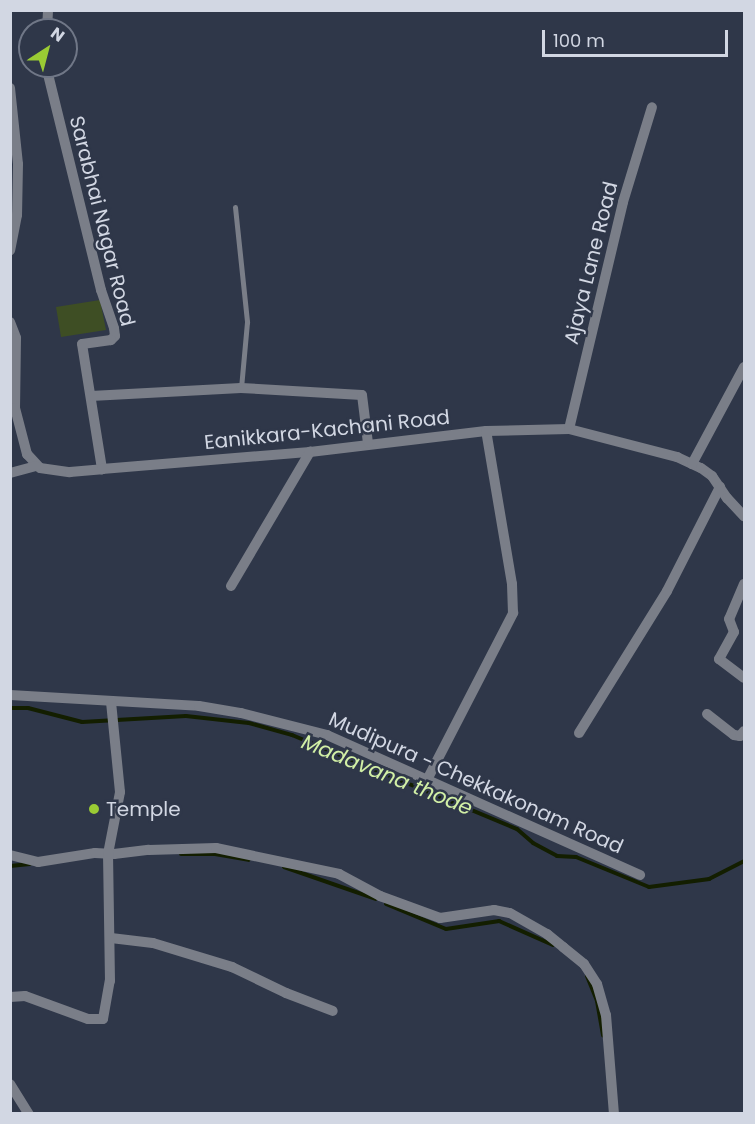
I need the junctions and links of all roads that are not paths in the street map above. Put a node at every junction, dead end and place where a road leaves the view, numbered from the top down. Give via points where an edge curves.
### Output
1 (49, 78) edge
2 (10, 88) edge
3 (652, 107) dead end
4 (14, 152) edge
5 (235, 207) dead end
6 (10, 250) edge
7 (10, 322) edge
8 (744, 367) edge
9 (242, 388) junction
10 (91, 396) junction
11 (13, 407) edge
12 (569, 429) junction
13 (486, 431) junction
14 (368, 443) junction
15 (310, 452) junction
16 (693, 464) junction
17 (36, 466) junction
18 (102, 470) junction
19 (10, 473) edge
20 (720, 487) junction
21 (744, 516) edge
22 (744, 584) edge
23 (231, 586) dead end
24 (744, 678) edge
25 (10, 695) edge
26 (111, 702) junction
27 (707, 714) dead end
28 (744, 731) edge
29 (579, 733) dead end
30 (428, 778) junction
31 (108, 854) junction
32 (10, 855) edge
33 (640, 875) dead end
34 (111, 938) junction
35 (10, 997) edge
36 (333, 1011) dead end
37 (10, 1084) edge
38 (29, 1113) edge
39 (614, 1113) edge

1 - 10 street, Sarabhai Nagar Road via 101,290 114,327 111,340 82,344
2 - 4 street
3 - 12 street, Ajaya Lane Road via 623,202
4 - 6 street via 17,215
5 - 9 lane via 247,322
7 - 11 street via 16,338
8 - 16 street
9 - 10 street
9 - 14 street via 362,395
10 - 18 street, Sarabhai Nagar Road
11 - 17 street via 27,454
12 - 13 street, Eanikkara-Kachani Road
12 - 16 street, Eanikkara-Kachani Road
13 - 14 street, Eanikkara-Kachani Road
13 - 30 street via 512,584 513,613
14 - 15 street, Eanikkara-Kachani Road
15 - 18 street, Eanikkara-Kachani Road
15 - 23 street
16 - 20 street, Eanikkara-Kachani Road via 712,476
17 - 18 street, Eanikkara-Kachani Road
17 - 19 street
20 - 21 street, Eanikkara-Kachani Road
20 - 29 street via 667,591
22 - 24 street via 729,619 734,632 718,659
25 - 26 street, Mudipura - Chekkakonam Road
26 - 30 street, Mudipura - Chekkakonam Road via 200,706 241,713 327,735
26 - 31 street via 120,792
27 - 28 street via 734,735 740,736
30 - 33 street, Mudipura - Chekkakonam Road
31 - 32 street via 38,862
31 - 34 street
31 - 39 street via 216,848 339,874 380,896 440,918 494,910 510,913 555,940 584,964 597,984 606,1015
34 - 35 street via 109,993 103,1018 88,1019 25,996
34 - 36 street via 153,943 232,967
37 - 38 street

